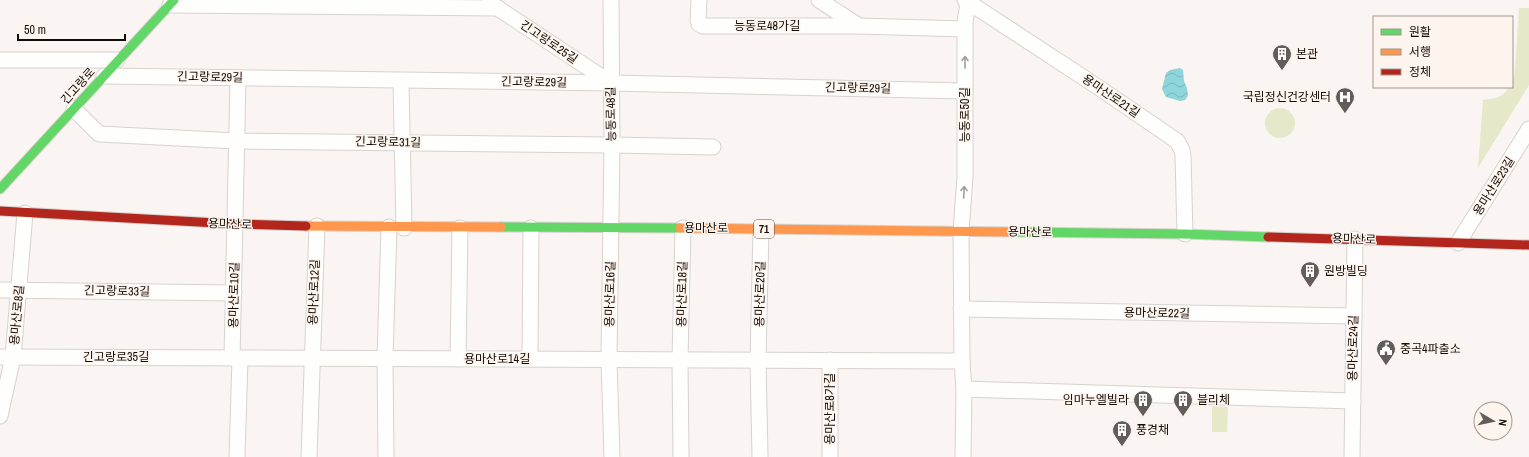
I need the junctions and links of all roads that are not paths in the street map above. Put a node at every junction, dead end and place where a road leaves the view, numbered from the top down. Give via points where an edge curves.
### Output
1 (611, 0) edge
2 (699, 0) edge
3 (819, 0) edge
4 (968, 1) edge
5 (172, 2) edge
6 (492, 4) edge
7 (858, 26) junction
8 (965, 29) junction
9 (0, 60) edge
10 (117, 60) junction
11 (104, 76) junction
12 (238, 78) junction
13 (401, 81) junction
14 (611, 83) junction
15 (965, 91) junction
16 (74, 109) junction
17 (1529, 129) edge
18 (237, 141) junction
19 (402, 142) junction
20 (612, 145) junction
21 (713, 148) dead end
22 (0, 189) edge
23 (0, 212) edge
24 (25, 213) junction
25 (235, 224) junction
26 (317, 226) junction
27 (397, 227) junction
28 (460, 228) junction
29 (531, 228) junction
30 (611, 228) junction
31 (683, 228) junction
32 (761, 229) junction
33 (961, 231) junction
34 (1185, 234) junction
35 (1355, 239) junction
36 (1458, 243) junction
37 (1529, 245) edge
38 (19, 289) junction
39 (0, 290) edge
40 (234, 293) junction
41 (961, 309) junction
42 (1354, 316) junction
43 (7, 357) edge
44 (236, 358) junction
45 (311, 358) junction
46 (385, 358) junction
47 (458, 359) junction
48 (530, 359) junction
49 (609, 359) junction
50 (680, 360) junction
51 (758, 360) junction
52 (830, 360) junction
53 (962, 361) junction
54 (964, 389) junction
55 (1353, 401) junction
56 (0, 416) edge
57 (237, 457) edge
58 (309, 457) edge
59 (386, 457) edge
60 (612, 457) edge
61 (682, 457) edge
62 (760, 457) edge
63 (830, 457) edge
64 (963, 457) edge
65 (1352, 457) edge

1 - 14 street, 능동로48길
2 - 7 street, 능동로48가길 via 698,20 703,26
3 - 7 street
4 - 8 street, 능동로50길
4 - 34 street, 용마산로21길 via 1177,141 1183,156
5 - 6 street
5 - 10 main road, 긴고랑로
6 - 14 street, 긴고랑로25길
7 - 8 street, 능동로48가길
15 -> 8 street, 능동로50길
9 - 10 street
10 - 11 main road, 긴고랑로
11 - 12 street, 긴고랑로29길
11 - 16 main road, 긴고랑로
12 - 13 street, 긴고랑로29길
12 - 18 street, 용마산로10길
13 - 14 street, 긴고랑로29길
13 - 19 street
14 - 15 street, 긴고랑로29길
14 - 20 street, 능동로48길
33 -> 15 street, 능동로50길
16 - 18 street, 긴고랑로31길 via 99,134
16 - 22 main road, 긴고랑로
17 - 36 street, 용마산로23길
18 - 19 street, 긴고랑로31길
18 - 25 street, 용마산로10길
19 - 20 street, 긴고랑로31길
19 - 27 street
20 - 21 street, 긴고랑로31길
20 - 30 street, 능동로48길
23 - 24 main road, 용마산로 / 71
24 - 25 main road, 용마산로 / 71
24 - 38 street, 용마산로8길
25 - 26 main road, 용마산로 / 71
25 - 40 street, 용마산로10길
26 - 27 main road, 용마산로 / 71
26 - 45 street, 용마산로12길
27 - 28 main road, 용마산로 / 71
27 - 46 street
28 - 29 main road, 용마산로 / 71
28 - 47 street
29 - 30 main road, 용마산로 / 71
29 - 48 street
30 - 31 main road, 용마산로 / 71
30 - 49 street, 용마산로16길
31 - 32 main road, 용마산로 / 71
31 - 50 street, 용마산로18길
32 - 33 main road, 용마산로 / 71
32 - 51 street, 용마산로20길
33 - 34 main road, 용마산로 / 71
33 - 41 street
34 - 35 main road, 용마산로 / 71
35 - 36 main road, 용마산로 / 71
35 - 42 street, 용마산로24길
36 - 37 main road, 용마산로 / 71
38 - 39 street, 긴고랑로33길
38 - 40 street, 긴고랑로33길
38 - 43 street, 용마산로8길
40 - 44 street, 용마산로10길
41 - 42 street, 용마산로22길
41 - 53 street
42 - 55 street, 용마산로24길
43 - 44 street, 긴고랑로35길
43 - 56 street, 용마산로8길
44 - 45 street
44 - 57 street, 용마산로10길
45 - 46 street
45 - 58 street, 용마산로12길
46 - 47 street, 용마산로14길
46 - 59 street
47 - 48 street, 용마산로14길
48 - 49 street, 용마산로14길
49 - 50 street
49 - 60 street, 용마산로16길
50 - 51 street
50 - 61 street, 용마산로18길
51 - 52 street
51 - 62 street, 용마산로20길
52 - 53 street
52 - 63 street, 용마산로8가길
53 - 54 street
54 - 55 street
54 - 64 street
55 - 65 street, 용마산로24길

